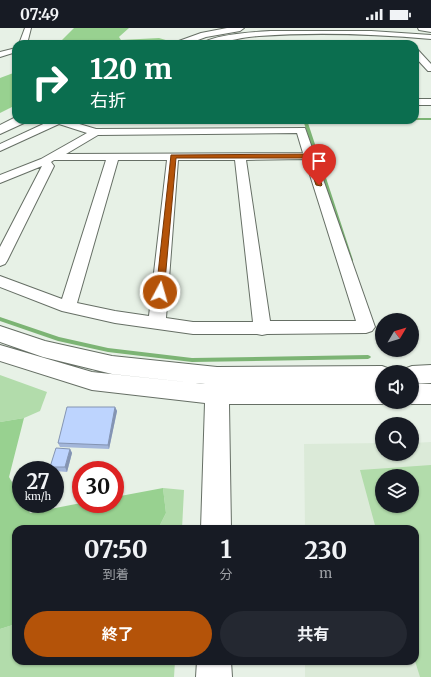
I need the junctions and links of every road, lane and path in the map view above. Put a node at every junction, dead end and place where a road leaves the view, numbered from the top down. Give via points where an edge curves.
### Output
1 (28, 28) edge
2 (240, 28) edge
3 (422, 28) edge
4 (431, 29) edge
5 (216, 30) edge
6 (355, 33) junction
7 (398, 34) junction
8 (431, 37) edge
9 (24, 40) edge
10 (190, 40) edge
11 (222, 40) edge
12 (360, 40) edge
13 (404, 40) edge
14 (12, 51) edge
15 (0, 55) edge
16 (419, 56) edge
17 (431, 69) edge
18 (419, 102) edge
19 (431, 102) edge
20 (12, 124) edge
21 (51, 124) edge
22 (71, 124) edge
23 (0, 130) edge
24 (96, 132) junction
25 (0, 148) edge
26 (113, 156) junction
27 (173, 156) junction
28 (240, 156) junction
29 (309, 156) junction
30 (49, 159) junction
31 (0, 179) edge
32 (0, 261) edge
33 (0, 281) edge
34 (68, 307) junction
35 (157, 322) junction
36 (262, 329) junction
37 (0, 334) edge
38 (0, 353) edge
39 (419, 374) edge
40 (431, 374) edge
41 (375, 375) edge
42 (217, 385) junction
43 (375, 394) edge
44 (419, 394) edge
45 (431, 394) edge
46 (216, 525) edge
47 (214, 665) edge
48 (214, 677) edge

1 - 9 street
2 - 5 street
3 - 4 street
5 - 10 street
6 - 7 street
6 - 11 street via 313,36 245,34
6 - 12 street
7 - 8 street
7 - 13 street
14 - 15 street
16 - 17 street
18 - 19 street
20 - 23 street
21 - 25 street
22 - 24 street
24 - 29 street via 301,130
24 - 30 street
26 - 27 street
26 - 30 street
26 - 34 street
27 - 28 street
27 - 35 street
28 - 29 street
28 - 36 street
29 - 36 street via 366,327
30 - 31 street
30 - 32 street via 48,166
33 - 34 street
34 - 35 street via 115,317
35 - 36 street via 193,328
37 - 42 street via 44,349 112,365
38 - 42 street via 92,381
39 - 40 street
41 - 42 street
42 - 43 street
42 - 46 street
44 - 45 street
47 - 48 street

